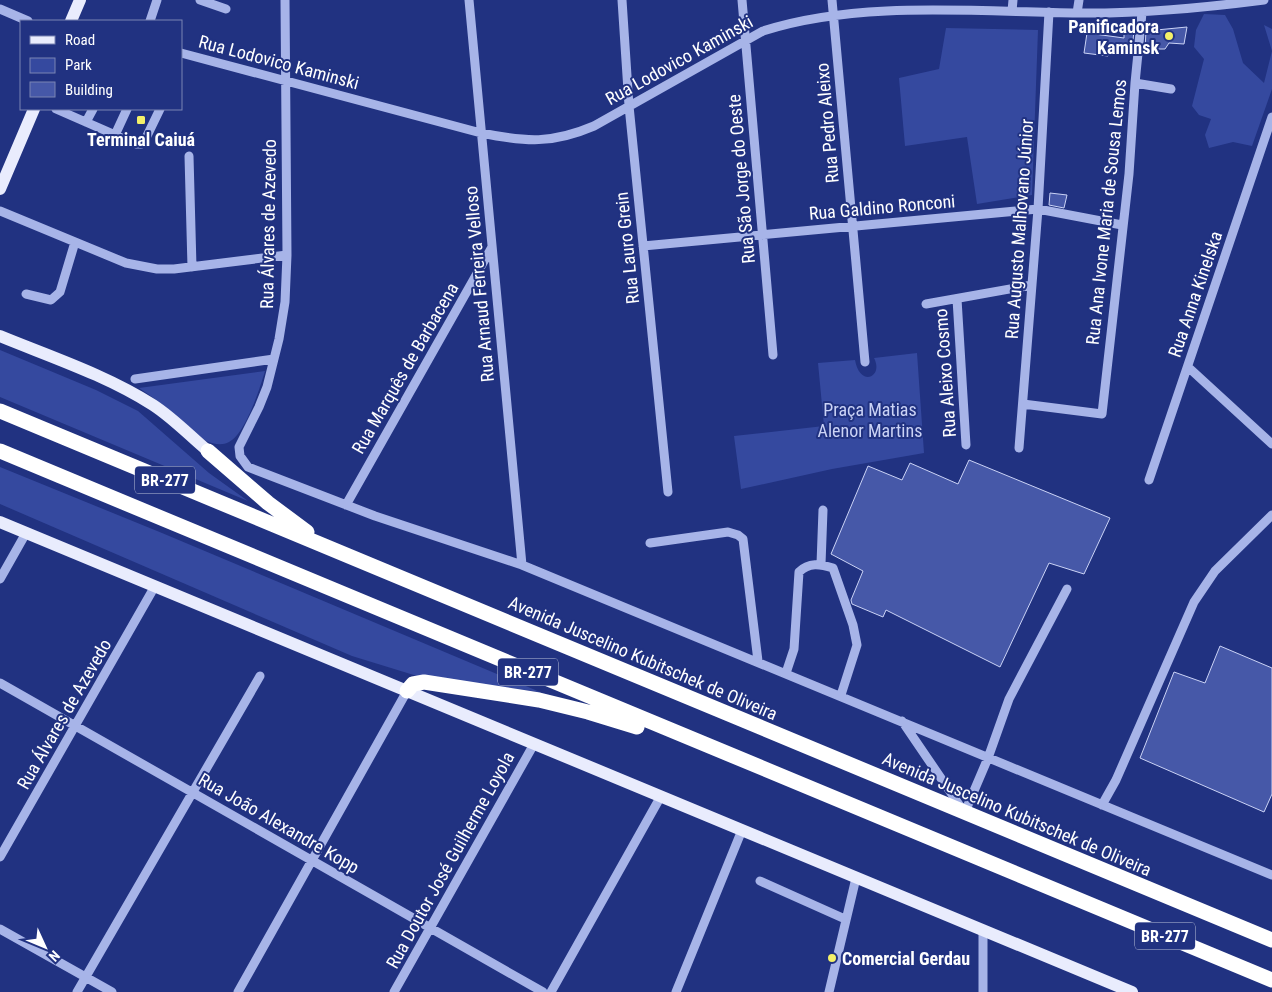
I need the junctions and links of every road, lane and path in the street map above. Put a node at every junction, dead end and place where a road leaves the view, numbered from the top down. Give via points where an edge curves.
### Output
1 (80, 0) edge
2 (157, 0) edge
3 (200, 0) edge
4 (285, 0) edge
5 (469, 0) edge
6 (622, 0) edge
7 (742, 0) edge
8 (832, 0) edge
9 (1013, 0) edge
10 (1079, 0) edge
11 (1264, 0) edge
12 (1242, 1) edge
13 (932, 4) edge
14 (0, 9) edge
15 (226, 9) dead end
16 (1012, 11) junction
17 (833, 12) junction
18 (1049, 12) junction
19 (1077, 13) junction
20 (1142, 13) junction
21 (26, 20) edge
22 (71, 20) edge
23 (150, 20) edge
24 (745, 40) junction
25 (182, 55) edge
26 (286, 81) junction
27 (1135, 83) junction
28 (1171, 89) dead end
29 (629, 106) junction
30 (34, 110) edge
31 (58, 110) edge
32 (92, 110) edge
33 (127, 110) edge
34 (160, 110) edge
35 (1272, 118) edge
36 (86, 122) junction
37 (482, 133) junction
38 (115, 135) junction
39 (189, 156) dead end
40 (0, 189) edge
41 (1038, 209) junction
42 (0, 211) edge
43 (1122, 225) junction
44 (852, 226) junction
45 (762, 234) junction
46 (76, 242) junction
47 (643, 246) junction
48 (492, 247) junction
49 (287, 255) junction
50 (192, 267) junction
51 (1032, 286) junction
52 (26, 294) dead end
53 (956, 299) junction
54 (926, 304) dead end
55 (0, 336) edge
56 (773, 355) dead end
57 (274, 359) junction
58 (864, 362) dead end
59 (1188, 367) junction
60 (135, 379) dead end
61 (1022, 404) junction
62 (0, 411) edge
63 (1272, 444) edge
64 (966, 445) dead end
65 (1019, 448) dead end
66 (208, 451) joint
67 (0, 452) edge
68 (1150, 480) dead end
69 (668, 492) dead end
70 (346, 505) junction
71 (823, 510) dead end
72 (1272, 515) edge
73 (0, 522) edge
74 (26, 533) junction
75 (650, 543) dead end
76 (330, 549) junction
77 (522, 564) junction
78 (821, 564) junction
79 (0, 579) edge
80 (155, 586) junction
81 (1067, 589) dead end
82 (758, 661) junction
83 (786, 673) junction
84 (260, 676) dead end
85 (0, 683) edge
86 (407, 691) junction
87 (841, 696) junction
88 (902, 720) junction
89 (76, 726) junction
90 (534, 744) junction
91 (717, 751) junction
92 (988, 758) junction
93 (193, 792) junction
94 (661, 796) junction
95 (1102, 805) junction
96 (964, 812) junction
97 (742, 830) junction
98 (0, 857) edge
99 (312, 860) junction
100 (1272, 875) edge
101 (856, 878) junction
102 (760, 881) dead end
103 (845, 919) junction
104 (430, 928) junction
105 (0, 929) edge
106 (983, 930) junction
107 (1272, 940) edge
108 (86, 977) junction
109 (1272, 980) edge
110 (984, 991) edge
111 (77, 992) edge
112 (112, 992) edge
113 (238, 992) edge
114 (394, 992) edge
115 (542, 992) edge
116 (551, 992) edge
117 (676, 992) edge
118 (829, 992) edge
119 (1132, 992) edge

1 - 22 main road
2 - 23 street
3 - 15 street
4 - 26 street, Rua Álvares de Azevedo
5 - 37 street, Rua Arnaud Ferreira Velloso
6 - 29 street, Rua Lauro Grein
7 - 24 street, Rua São Jorge do Oeste
8 - 17 street, Rua Pedro Aleixo
9 - 16 street
10 - 19 street
11 - 12 street, Rua Lodovico Kaminski
12 - 20 street, Rua Lodovico Kaminski
13 - 16 street, Rua Lodovico Kaminski
13 - 17 street, Rua Lodovico Kaminski
14 - 21 street
16 - 18 street, Rua Lodovico Kaminski
17 - 24 street, Rua Lodovico Kaminski via 793,20
17 - 44 street, Rua Pedro Aleixo
18 - 19 street, Rua Lodovico Kaminski
18 - 41 street, Rua Augusto Malhovano Júnior
19 - 20 street, Rua Lodovico Kaminski
20 - 27 street, Rua Ana Ivone Maria de Sousa Lemos
24 - 29 street, Rua Lodovico Kaminski
24 - 45 street, Rua São Jorge do Oeste
25 - 26 street, Rua Lodovico Kaminski
26 - 37 street, Rua Lodovico Kaminski
26 - 49 street, Rua Álvares de Azevedo
27 - 28 street
27 - 43 street, Rua Ana Ivone Maria de Sousa Lemos
29 - 37 street, Rua Lodovico Kaminski via 566,137 534,140
29 - 47 street, Rua Lauro Grein
30 - 40 main road
31 - 36 street
32 - 36 street
33 - 38 street
34 - 38 street via 141,144
35 - 59 street, Rua Anna Kinelska
36 - 38 street
37 - 48 street, Rua Arnaud Ferreira Velloso
39 - 50 street
41 - 43 street, Rua Galdino Ronconi
41 - 44 street, Rua Galdino Ronconi
41 - 51 street, Rua Augusto Malhovano Júnior
42 - 46 street
43 - 61 street, Rua Ana Ivone Maria de Sousa Lemos via 1102,414
44 - 45 street, Rua Galdino Ronconi
44 - 58 street, Rua Pedro Aleixo
45 - 47 street, Rua Galdino Ronconi
45 - 56 street, Rua São Jorge do Oeste
46 - 50 street via 141,267
46 - 52 street via 60,292 50,300
47 - 69 street, Rua Lauro Grein
48 - 70 street, Rua Marquês de Barbacena
48 - 77 street, Rua Arnaud Ferreira Velloso
49 - 50 street
49 - 57 street, Rua Álvares de Azevedo via 285,302
51 - 53 street
51 - 61 street, Rua Augusto Malhovano Júnior
53 - 54 street
53 - 64 street, Rua Aleixo Cosmo
55 - 66 main road via 135,395 167,416
57 - 60 street
57 - 70 street, Rua Álvares de Azevedo via 263,398 239,447 240,456 248,467
59 - 63 street
59 - 68 street, Rua Anna Kinelska
61 - 65 street, Rua Augusto Malhovano Júnior
62 - 76 highway, Avenida Juscelino Kubitschek de Oliveira / BR-277
66 - 76 highway via 268,504
67 - 91 highway, BR-277
70 - 77 street
71 - 78 street
72 - 95 street via 1215,571 1194,602
73 - 74 main road
74 - 79 street
74 - 80 main road
75 - 82 street via 728,532 743,539
76 - 96 highway, Avenida Juscelino Kubitschek de Oliveira / BR-277
77 - 82 street
78 - 83 street via 805,566 799,572 794,649
78 - 87 street via 833,568 853,625 856,644
80 - 86 main road
80 - 89 street, Rua Álvares de Azevedo
81 - 92 street via 1009,698
82 - 83 street
83 - 87 street
84 - 93 street
85 - 89 street, Rua João Alexandre Kopp
86 - 90 main road
86 - 91 highway via 413,684 424,682 539,700
86 - 99 street
87 - 88 street
88 - 92 street
88 - 96 street
89 - 93 street, Rua João Alexandre Kopp
89 - 98 street, Rua Álvares de Azevedo
90 - 94 main road
90 - 104 street, Rua Doutor José Guilherme Loyola
91 - 109 highway, BR-277
92 - 95 street
92 - 96 street
93 - 99 street, Rua João Alexandre Kopp
93 - 108 street
94 - 97 main road
94 - 116 street
95 - 100 street
96 - 107 highway, Avenida Juscelino Kubitschek de Oliveira / BR-277
97 - 101 main road
97 - 117 street
99 - 104 street, Rua João Alexandre Kopp
99 - 113 street
101 - 103 street
101 - 106 main road
102 - 103 street
103 - 118 street
104 - 114 street, Rua Doutor José Guilherme Loyola
104 - 115 street, Rua João Alexandre Kopp
105 - 108 street
106 - 110 street
106 - 119 main road
108 - 111 street
108 - 112 street

